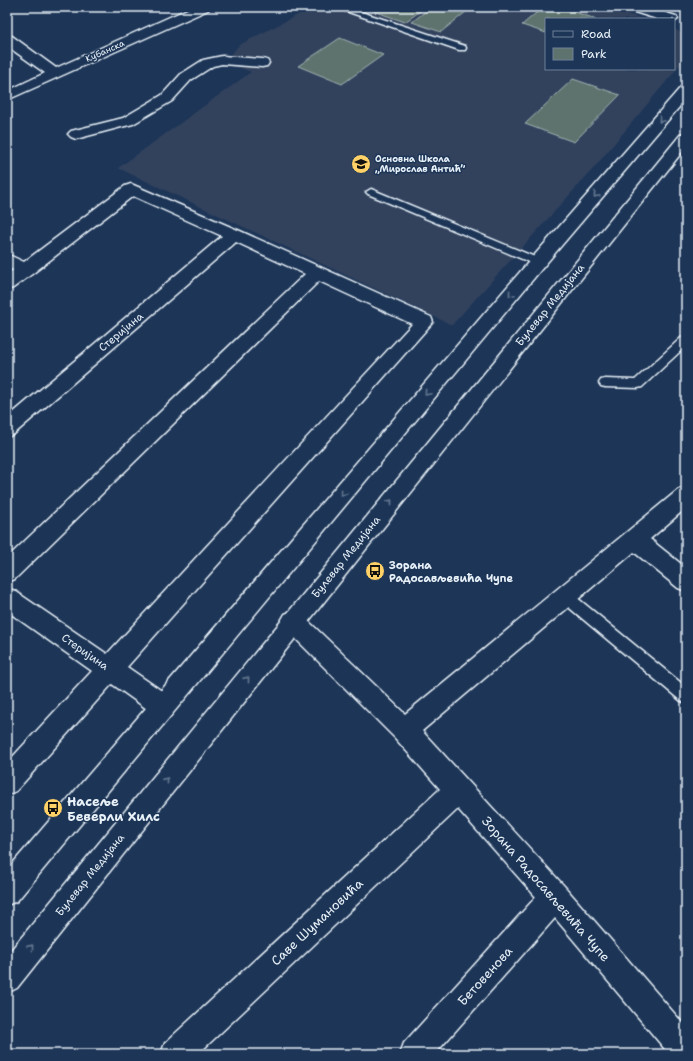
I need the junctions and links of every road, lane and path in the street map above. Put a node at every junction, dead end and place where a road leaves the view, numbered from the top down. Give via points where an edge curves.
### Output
1 (203, 7) edge
2 (338, 7) edge
3 (633, 7) edge
4 (662, 7) edge
5 (674, 18) edge
6 (678, 19) edge
7 (7, 39) edge
8 (462, 48) dead end
9 (262, 63) dead end
10 (54, 74) junction
11 (686, 90) edge
12 (7, 96) edge
13 (76, 134) dead end
14 (686, 137) edge
15 (372, 192) dead end
16 (234, 235) junction
17 (7, 260) edge
18 (538, 262) junction
19 (26, 270) junction
20 (317, 273) junction
21 (7, 284) edge
22 (686, 340) edge
23 (605, 383) dead end
24 (7, 429) edge
25 (686, 496) edge
26 (634, 539) junction
27 (7, 572) edge
28 (686, 581) edge
29 (565, 596) junction
30 (7, 598) edge
31 (293, 621) junction
32 (110, 668) junction
33 (686, 696) edge
34 (163, 706) junction
35 (404, 730) junction
36 (7, 782) edge
37 (458, 791) junction
38 (7, 891) edge
39 (555, 897) junction
40 (7, 978) edge
41 (686, 1050) edge
42 (176, 1054) edge
43 (415, 1054) edge

1 - 10 street, Кубанска
2 - 8 lane
3 - 5 street
4 - 6 street
7 - 10 street
9 - 13 street via 222,60 208,63 186,77 167,98 128,121
10 - 12 street, Кубанска
11 -> 18 street
31 -> 14 street, Булевар Медијана
15 - 18 lane
16 - 19 street via 131,189
16 - 20 street
16 - 24 street, Стеријина
17 - 19 street
18 -> 34 street
19 - 21 street
20 - 27 street
20 - 32 street via 424,322
22 - 23 lane via 638,384
25 - 26 street
26 - 28 street
26 - 29 street
29 - 33 lane
29 - 35 street
30 - 32 street, Стеријина
31 - 35 street, Зорана Радосављевића Чупе
40 -> 31 street, Булевар Медијана
32 - 34 street, Стеријина
32 - 36 street
34 - 38 street
35 - 37 street, Зорана Радосављевића Чупе
37 - 39 street, Зорана Радосављевића Чупе
37 - 42 street, Саве Шумановића
39 - 41 street, Зорана Радосављевића Чупе
39 - 43 street, Бетовенова

